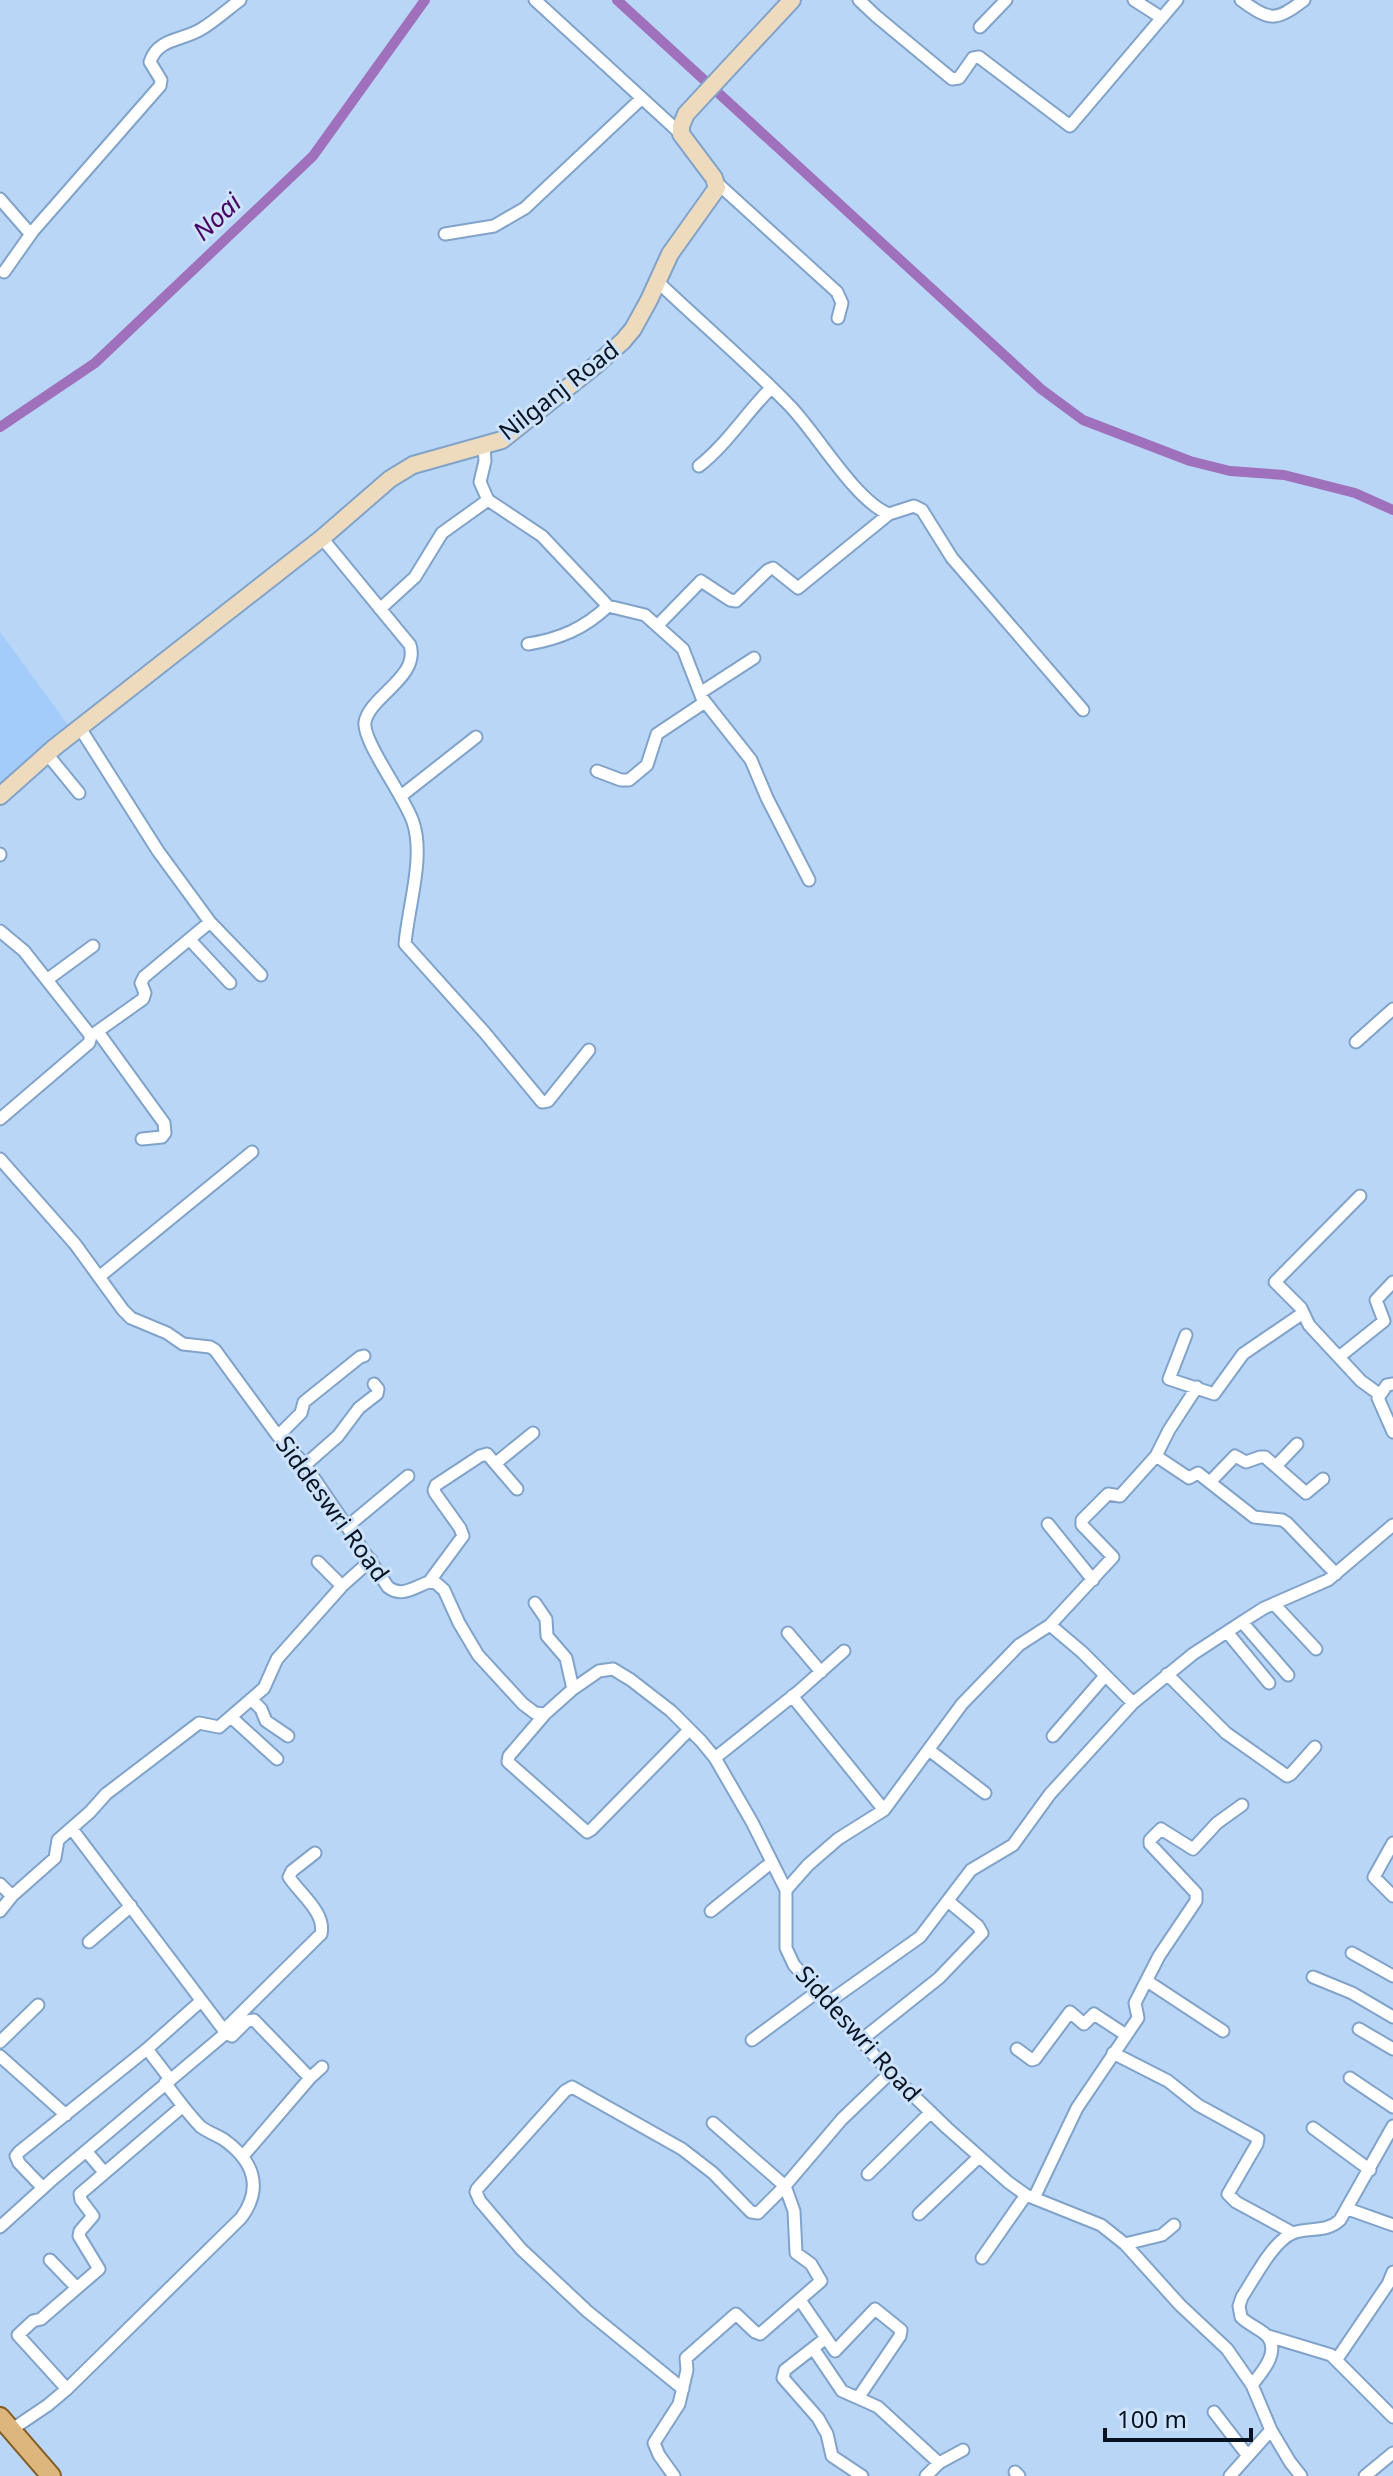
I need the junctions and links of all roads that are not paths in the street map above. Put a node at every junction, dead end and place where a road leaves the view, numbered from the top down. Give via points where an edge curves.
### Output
1 (240, 0) edge
2 (535, 0) edge
3 (792, 0) edge
4 (859, 0) edge
5 (1006, 0) edge
6 (1134, 0) edge
7 (1177, 0) edge
8 (1241, 0) edge
9 (1304, 0) edge
10 (1162, 18) junction
11 (980, 27) dead end
12 (641, 99) junction
13 (681, 134) junction
14 (716, 182) junction
15 (0, 199) edge
16 (33, 231) junction
17 (445, 234) dead end
18 (4, 272) dead end
19 (658, 282) junction
20 (838, 318) dead end
21 (771, 388) junction
22 (484, 445) junction
23 (699, 466) dead end
24 (488, 500) junction
25 (889, 514) junction
26 (322, 538) junction
27 (608, 606) junction
28 (380, 609) junction
29 (658, 625) junction
30 (528, 644) dead end
31 (754, 658) dead end
32 (702, 698) junction
33 (1083, 710) dead end
34 (80, 728) junction
35 (476, 737) dead end
36 (47, 754) junction
37 (597, 771) dead end
38 (79, 793) dead end
39 (0, 796) edge
40 (401, 796) junction
41 (809, 880) dead end
42 (210, 922) junction
43 (0, 931) edge
44 (190, 940) junction
45 (93, 946) dead end
46 (261, 975) dead end
47 (48, 979) junction
48 (230, 983) dead end
49 (1393, 1009) edge
50 (95, 1034) junction
51 (1356, 1042) dead end
52 (589, 1050) dead end
53 (0, 1119) edge
54 (142, 1139) dead end
55 (252, 1152) dead end
56 (0, 1159) edge
57 (1360, 1196) dead end
58 (99, 1277) junction
59 (1393, 1282) edge
60 (1303, 1313) junction
61 (1186, 1335) dead end
62 (364, 1356) dead end
63 (1339, 1357) junction
64 (374, 1384) dead end
65 (1393, 1384) edge
66 (1197, 1387) junction
67 (1379, 1394) junction
68 (1393, 1432) edge
69 (533, 1433) dead end
70 (278, 1436) junction
71 (1297, 1444) dead end
72 (1156, 1456) junction
73 (496, 1463) junction
74 (305, 1465) junction
75 (1276, 1466) junction
76 (408, 1476) dead end
77 (1323, 1479) dead end
78 (1210, 1482) junction
79 (517, 1489) dead end
80 (1048, 1524) dead end
81 (1393, 1525) edge
82 (348, 1526) junction
83 (371, 1560) junction
84 (318, 1562) dead end
85 (1336, 1574) junction
86 (1093, 1580) junction
87 (429, 1582) junction
88 (342, 1586) junction
89 (535, 1603) dead end
90 (1274, 1604) junction
91 (1242, 1622) junction
92 (1050, 1625) junction
93 (1227, 1632) junction
94 (788, 1633) dead end
95 (1316, 1649) dead end
96 (844, 1651) dead end
97 (821, 1672) junction
98 (1167, 1674) junction
99 (1288, 1675) dead end
100 (1105, 1676) junction
101 (1269, 1683) dead end
102 (573, 1689) junction
103 (792, 1696) junction
104 (251, 1699) junction
105 (1133, 1703) junction
106 (545, 1714) junction
107 (231, 1717) junction
108 (689, 1730) junction
109 (288, 1736) dead end
110 (1053, 1736) dead end
111 (1315, 1747) dead end
112 (929, 1750) junction
113 (715, 1758) junction
114 (277, 1759) dead end
115 (985, 1793) dead end
116 (1242, 1805) dead end
117 (884, 1810) junction
118 (72, 1829) junction
119 (1393, 1843) edge
120 (315, 1853) dead end
121 (772, 1862) junction
122 (0, 1884) edge
123 (786, 1890) junction
124 (12, 1896) junction
125 (1393, 1896) edge
126 (948, 1901) junction
127 (131, 1906) junction
128 (0, 1911) edge
129 (711, 1911) dead end
130 (89, 1942) dead end
131 (1352, 1953) dead end
132 (1393, 1976) edge
133 (1313, 1977) dead end
134 (1147, 1981) junction
135 (817, 1992) junction
136 (201, 2001) junction
137 (827, 2003) junction
138 (38, 2005) dead end
139 (1393, 2017) edge
140 (1359, 2029) dead end
141 (1223, 2031) dead end
142 (225, 2032) junction
143 (1126, 2035) junction
144 (752, 2040) dead end
145 (860, 2041) junction
146 (0, 2042) edge
147 (147, 2049) junction
148 (1017, 2049) dead end
149 (1393, 2049) edge
150 (1113, 2053) junction
151 (0, 2056) edge
152 (322, 2067) dead end
153 (890, 2073) junction
154 (310, 2078) junction
155 (1350, 2078) dead end
156 (168, 2081) junction
157 (183, 2106) junction
158 (1393, 2107) edge
159 (931, 2112) junction
160 (66, 2115) junction
161 (713, 2123) dead end
162 (1393, 2126) edge
163 (1313, 2128) dead end
164 (86, 2151) junction
165 (243, 2156) junction
166 (979, 2157) junction
167 (1370, 2170) junction
168 (104, 2172) junction
169 (868, 2174) dead end
170 (785, 2186) junction
171 (43, 2188) junction
172 (1030, 2197) junction
173 (1348, 2209) junction
174 (919, 2214) dead end
175 (1174, 2225) dead end
176 (1393, 2225) edge
177 (0, 2227) edge
178 (1293, 2233) junction
179 (1125, 2244) junction
180 (982, 2258) dead end
181 (50, 2260) dead end
182 (1393, 2272) edge
183 (77, 2288) junction
184 (800, 2300) junction
185 (1268, 2336) junction
186 (826, 2338) junction
187 (813, 2348) junction
188 (1337, 2359) junction
189 (1252, 2385) junction
190 (67, 2389) junction
191 (683, 2389) junction
192 (858, 2398) junction
193 (1214, 2412) dead end
194 (1393, 2417) edge
195 (6, 2423) edge
196 (1271, 2430) junction
197 (963, 2450) dead end
198 (1393, 2453) edge
199 (1248, 2456) junction
200 (939, 2463) junction
201 (47, 2475) edge
202 (674, 2476) edge
203 (862, 2476) edge
204 (926, 2476) edge
205 (1230, 2476) edge
206 (1301, 2476) edge
207 (1365, 2476) edge

1 - 16 street via 202,29 167,41 151,57 160,86
2 - 12 street
3 - 13 street via 699,100 682,121
4 - 10 street via 952,79 979,57 1070,126
5 - 11 street
6 - 10 street
7 - 10 street
8 - 9 street via 1274,18
12 - 13 street
12 - 17 street via 525,208 494,226
13 - 14 street
14 - 19 street, Nilganj Road
14 - 20 street via 837,292 842,303
15 - 16 street
16 - 18 street
19 - 21 street
19 - 22 street, Nilganj Road via 623,341 509,435
21 - 23 street
21 - 25 street via 852,482
22 - 24 street via 480,482
22 - 26 street, Nilganj Road via 399,473
24 - 27 street via 542,536
24 - 28 street via 440,535 415,577
25 - 29 street via 798,588 773,568 736,601 701,581
25 - 33 street via 909,506 922,510 952,558
26 - 28 street
26 - 34 street, Nilganj Road
27 - 29 street via 645,615
27 - 30 street via 578,630
28 - 40 street via 410,645 412,659 370,713 366,734
29 - 32 street via 683,649
31 - 32 street
32 - 37 street via 657,734 647,765 629,780
32 - 41 street via 751,760
34 - 36 street, Nilganj Road
34 - 42 street
35 - 40 street
36 - 38 street
36 - 39 street, Nilganj Road
40 - 52 street via 417,838 408,948 542,1102
42 - 44 street
42 - 46 street
43 - 47 street
44 - 48 street
44 - 50 street via 144,977 143,999
45 - 47 street
47 - 50 street
49 - 51 street
50 - 53 street
50 - 54 street via 164,1123 162,1137
55 - 58 street
56 - 58 street, Siddeswri Road
57 - 60 street via 1275,1282
58 - 70 street, Siddeswri Road via 131,1318 183,1344 215,1350
59 - 63 street via 1376,1300 1384,1321
60 - 63 street
60 - 66 street via 1243,1354 1217,1392
61 - 66 street via 1169,1379
62 - 70 street via 306,1401
63 - 67 street
64 - 74 street via 377,1394
65 - 67 street
66 - 72 street
67 - 68 street
69 - 73 street
70 - 74 street, Siddeswri Road
71 - 75 street
72 - 78 street via 1189,1478 1197,1472
72 - 86 street via 1120,1496 1108,1494 1082,1520 1113,1557
73 - 79 street
73 - 87 street via 484,1454 434,1487 463,1536
74 - 82 street, Siddeswri Road
75 - 77 street via 1306,1493
75 - 78 street via 1265,1457 1246,1462 1235,1456
76 - 82 street
78 - 85 street via 1254,1517 1287,1523
80 - 86 street
81 - 85 street
82 - 83 street, Siddeswri Road
83 - 87 street, Siddeswri Road via 393,1591 406,1592
83 - 88 street
84 - 88 street
85 - 90 street
86 - 92 street
87 - 106 street via 444,1590 469,1641 490,1669 529,1709
88 - 104 street via 277,1659 267,1685
89 - 102 street via 546,1619 547,1636 566,1658
90 - 91 street
90 - 95 street
91 - 93 street
91 - 99 street
92 - 100 street
92 - 112 street via 1019,1645 962,1704
93 - 98 street
93 - 101 street
94 - 97 street
96 - 97 street
97 - 103 street
98 - 105 street
98 - 111 street via 1226,1733 1287,1776
100 - 105 street
100 - 110 street
102 - 106 street, Siddeswri Road
102 - 108 street, Siddeswri Road via 599,1671 613,1669
103 - 113 street
103 - 117 street
104 - 107 street
104 - 109 street via 266,1721
105 - 126 street via 1050,1794 1013,1845 974,1867
106 - 108 street, Siddeswri Road via 508,1762 587,1832
107 - 114 street
107 - 118 street via 218,1728 199,1723 106,1794
108 - 113 street, Siddeswri Road
112 - 115 street
112 - 117 street
113 - 121 street, Siddeswri Road
116 - 134 street via 1193,1849 1163,1829 1150,1840 1197,1897
117 - 123 street via 838,1839
118 - 124 street via 58,1840 55,1858
118 - 127 street
119 - 125 street via 1374,1877
120 - 142 street via 289,1877 320,1918 321,1934
121 - 123 street, Siddeswri Road
121 - 129 street
122 - 124 street
123 - 135 street, Siddeswri Road via 787,1952
124 - 128 street
126 - 137 street via 920,1937
126 - 145 street via 978,1926 981,1935 939,1978
127 - 130 street
127 - 136 street
131 - 132 street
133 - 139 street
134 - 141 street
134 - 143 street via 1135,2003 1138,2018
135 - 137 street, Siddeswri Road
135 - 144 street
136 - 142 street
136 - 147 street
137 - 145 street, Siddeswri Road
138 - 146 street
140 - 149 street
142 - 154 street via 232,2036 254,2020
142 - 156 street
143 - 148 street via 1094,2014 1084,2024 1070,2012 1035,2059
143 - 150 street
145 - 153 street, Siddeswri Road
147 - 156 street
147 - 160 street
150 - 172 street
150 - 178 street via 1258,2138 1228,2194
151 - 160 street
152 - 154 street
153 - 159 street, Siddeswri Road
153 - 170 street
154 - 165 street
155 - 158 street
156 - 157 street
156 - 164 street
157 - 165 street
157 - 168 street
159 - 166 street, Siddeswri Road
159 - 169 street
160 - 171 street via 16,2156
161 - 170 street
162 - 167 street
163 - 167 street
164 - 168 street
164 - 171 street
165 - 190 street via 254,2187 241,2218
166 - 172 street, Siddeswri Road
166 - 174 street
167 - 173 street
168 - 183 street via 80,2194 93,2216 79,2236 99,2268
170 - 184 street via 794,2211 796,2253 821,2281
170 - 191 street via 758,2213 751,2212 682,2149 572,2087 477,2189 480,2201 521,2249 613,2334
171 - 177 street
172 - 179 street, Siddeswri Road via 1101,2225
172 - 180 street
173 - 176 street
173 - 178 street via 1329,2228
175 - 179 street via 1162,2235
178 - 185 street via 1274,2248 1239,2306 1241,2317
179 - 189 street, Siddeswri Road via 1222,2343
181 - 183 street
182 - 188 street
183 - 190 street via 18,2335
184 - 186 street
184 - 191 street via 759,2334 734,2315 686,2358
185 - 188 street
185 - 189 street via 1271,2355
186 - 187 street
186 - 192 street via 837,2350 875,2309 901,2330
187 - 192 street via 842,2391
187 - 203 street via 785,2370 783,2378 818,2418 832,2456
188 - 194 street
189 - 196 street, Siddeswri Road
190 - 195 street via 48,2405
191 - 202 street via 654,2443
192 - 200 street via 878,2407
193 - 199 street
195 - 201 main road
196 - 199 street
196 - 206 street, Siddeswri Road
197 - 200 street
198 - 207 street
199 - 205 street
200 - 204 street

